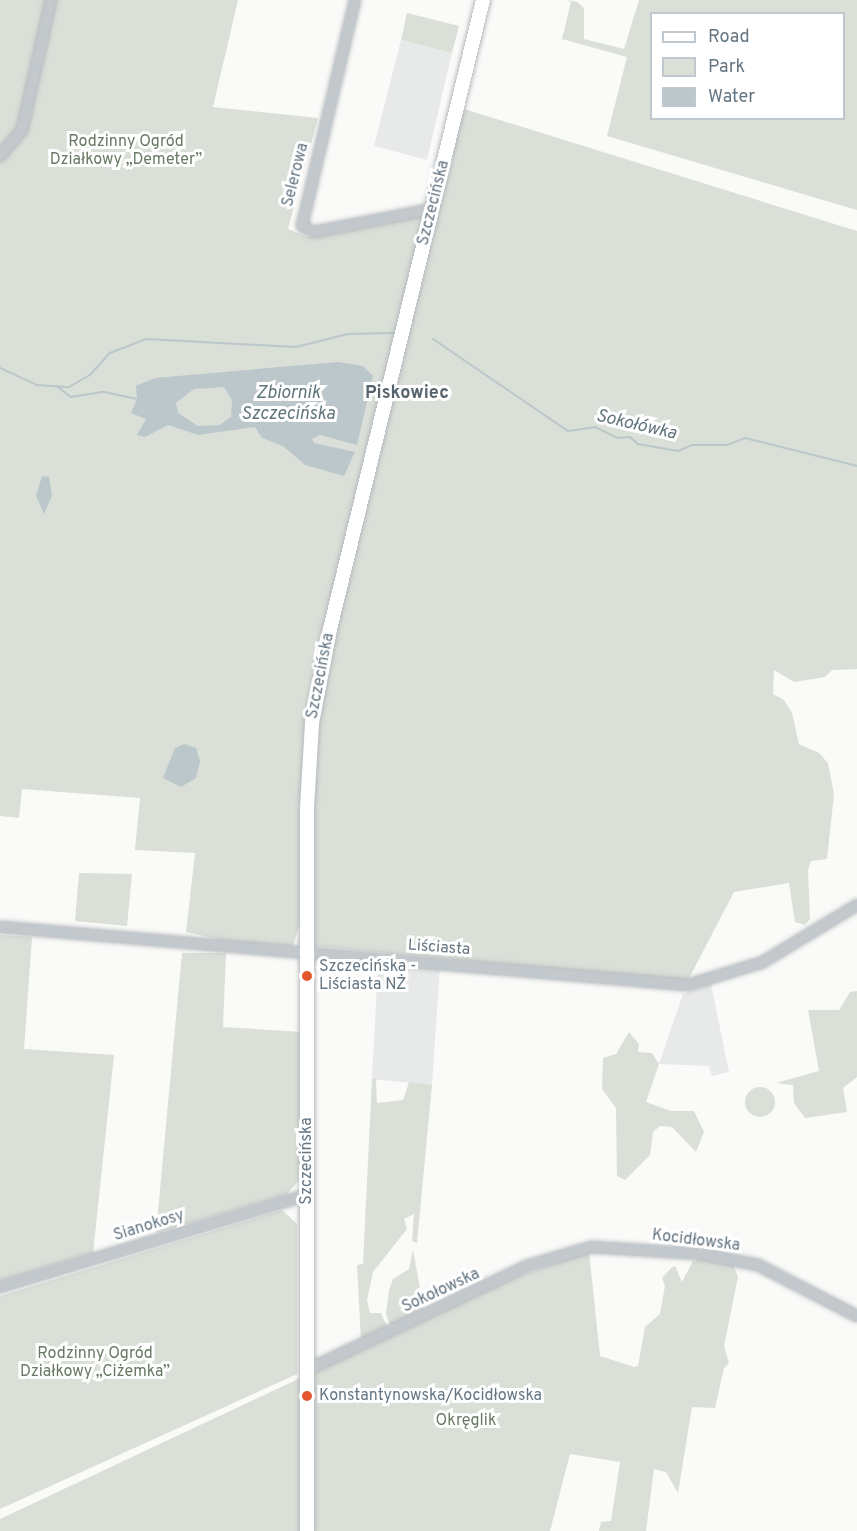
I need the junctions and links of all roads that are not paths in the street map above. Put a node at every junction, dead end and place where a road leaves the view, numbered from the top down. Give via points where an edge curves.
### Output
1 (51, 0) edge
2 (356, 0) edge
3 (483, 0) edge
4 (0, 156) edge
5 (433, 209) junction
6 (857, 905) edge
7 (0, 927) edge
8 (307, 953) junction
9 (307, 1195) junction
10 (591, 1247) joint
11 (0, 1287) edge
12 (857, 1316) edge
13 (307, 1370) junction
14 (307, 1531) edge

1 - 4 street via 21,129
2 - 5 street, Selerowa via 302,226 314,232
3 - 5 main road, Szczecińska
5 - 8 main road, Szczecińska via 316,695 307,781
6 - 8 street, Liściasta via 763,962 688,985
7 - 8 street, Liściasta
8 - 9 main road, Szczecińska
9 - 11 street, Sianokosy
9 - 13 main road, Szczecińska
10 - 12 street, Kocidłowska via 734,1259 779,1274
10 - 13 street, Sokołowska via 538,1262
13 - 14 main road, Szczecińska

